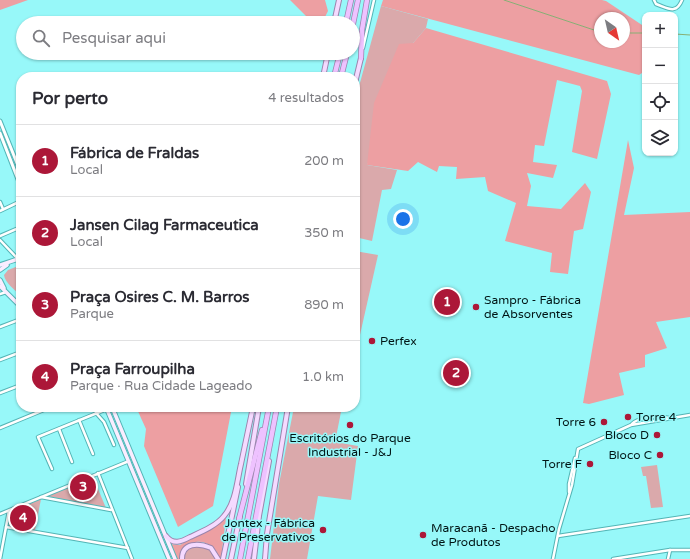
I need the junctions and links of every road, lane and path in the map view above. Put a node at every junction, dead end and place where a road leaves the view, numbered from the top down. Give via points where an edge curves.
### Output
1 (339, 0) edge
2 (351, 0) edge
3 (358, 0) edge
4 (367, 0) edge
5 (374, 0) edge
6 (654, 0) edge
7 (682, 0) edge
8 (336, 16) edge
9 (348, 16) edge
10 (355, 16) edge
11 (361, 58) junction
12 (327, 60) edge
13 (338, 60) edge
14 (345, 60) edge
15 (324, 72) edge
16 (335, 72) edge
17 (342, 72) edge
18 (358, 72) edge
19 (0, 121) edge
20 (0, 133) edge
21 (16, 161) edge
22 (16, 174) edge
23 (0, 202) edge
24 (16, 204) edge
25 (2, 210) edge
26 (16, 229) edge
27 (0, 236) edge
28 (0, 240) edge
29 (16, 255) edge
30 (16, 260) edge
31 (9, 263) junction
32 (0, 265) edge
33 (0, 270) edge
34 (0, 280) edge
35 (0, 286) edge
36 (6, 292) junction
37 (0, 294) edge
38 (16, 302) edge
39 (16, 321) edge
40 (0, 327) edge
41 (16, 354) edge
42 (0, 360) edge
43 (16, 386) edge
44 (0, 394) edge
45 (39, 412) edge
46 (108, 412) edge
47 (114, 412) edge
48 (252, 412) edge
49 (258, 412) edge
50 (276, 412) edge
51 (287, 412) edge
52 (96, 413) joint
53 (268, 413) joint
54 (690, 415) edge
55 (654, 417) junction
56 (670, 418) junction
57 (79, 420) junction
58 (641, 421) junction
59 (654, 421) junction
60 (0, 428) edge
61 (58, 429) junction
62 (271, 440) junction
63 (114, 446) dead end
64 (93, 454) dead end
65 (129, 461) junction
66 (72, 462) dead end
67 (240, 465) junction
68 (52, 469) dead end
69 (98, 474) junction
70 (41, 497) junction
71 (9, 510) junction
72 (112, 510) junction
73 (0, 515) edge
74 (690, 516) edge
75 (239, 519) junction
76 (8, 520) junction
77 (6, 527) junction
78 (166, 536) junction
79 (558, 536) junction
80 (128, 548) junction
81 (670, 550) junction
82 (690, 550) edge
83 (639, 555) junction
84 (0, 559) edge
85 (132, 559) edge
86 (169, 559) edge
87 (175, 559) edge
88 (182, 559) edge
89 (218, 559) edge
90 (223, 559) edge
91 (231, 559) edge
92 (239, 559) edge
93 (248, 559) edge
94 (254, 559) edge
95 (265, 559) edge
96 (553, 559) edge
97 (613, 559) edge
98 (638, 559) edge
99 (668, 559) edge

1 - 8 main road
2 - 9 highway
3 - 10 highway
4 - 11 highway
5 - 11 street
6 - 7 street via 656,4 671,9 679,7
11 - 18 main road
12 - 15 main road
13 - 16 highway
14 - 17 highway
19 - 21 street
20 - 22 street
23 - 25 street
24 - 25 street
26 - 27 street
28 - 29 street
30 - 31 main road
31 - 32 main road
31 - 33 main road
34 - 36 main road
35 - 36 main road
36 - 37 street
36 - 38 main road
39 - 40 street
41 - 42 street
43 - 44 street
45 - 60 street
46 - 65 main road
47 - 78 main road
48 - 67 main road
49 - 75 main road
50 - 62 highway
51 - 95 main road
52 - 57 street
52 - 63 street via 104,422
53 - 75 highway
53 - 92 highway
54 - 56 street
55 - 56 street
55 - 58 street
55 - 59 street
56 - 59 street
57 - 61 street
57 - 64 street
58 - 59 street
58 - 79 street via 578,448
61 - 66 street
61 - 68 street via 38,437
62 - 93 highway
62 - 94 main road
65 - 69 street
65 - 86 main road
67 - 78 main road via 231,504 224,516 183,541 170,541
67 - 90 main road via 237,498
69 - 70 street
69 - 72 street
70 - 71 street
70 - 72 street
71 - 73 street
71 - 76 street
72 - 80 street
73 - 76 street
74 - 79 street
75 - 91 main road
76 - 77 street
77 - 80 street
77 - 84 street
78 - 87 main road
79 - 96 street
80 - 85 street
81 - 82 street
81 - 83 street
81 - 99 street
83 - 97 street
83 - 98 street
88 - 89 main road via 186,548 199,544 211,548

